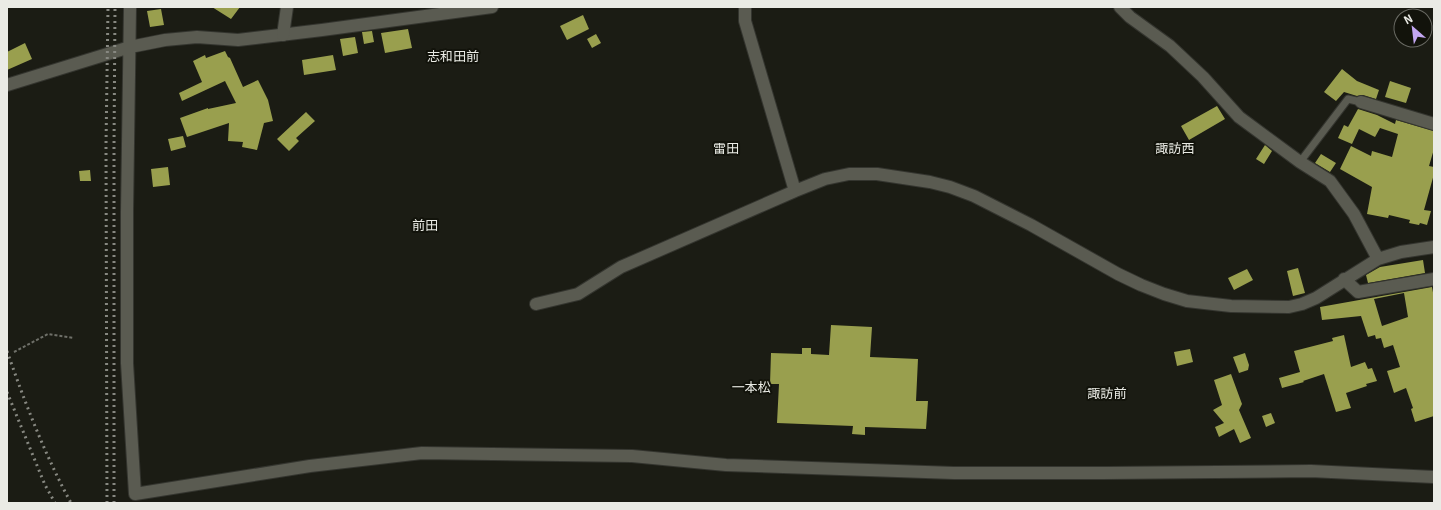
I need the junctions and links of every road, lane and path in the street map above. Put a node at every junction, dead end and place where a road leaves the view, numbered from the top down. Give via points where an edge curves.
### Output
1 (130, 7) edge
2 (287, 7) edge
3 (492, 7) edge
4 (745, 7) edge
5 (1120, 7) edge
6 (283, 35) junction
7 (130, 47) junction
8 (7, 85) edge
9 (1361, 102) joint
10 (1434, 124) edge
11 (1300, 162) junction
12 (795, 191) junction
13 (1434, 247) edge
14 (1378, 259) junction
15 (1344, 279) junction
16 (1434, 279) edge
17 (536, 304) dead end
18 (74, 338) dead end
19 (14, 352) dead end
20 (1434, 477) edge

1 - 7 street
2 - 6 street
3 - 6 street
4 - 12 street via 745,20
5 - 11 street via 1170,46 1203,77 1239,117
6 - 7 street via 238,40 197,36
7 - 8 street
7 - 20 street via 127,363 135,494 310,466 422,453 632,456 726,465 954,473 1311,471
9 - 10 street
9 - 11 lane via 1348,99
11 - 14 street via 1330,182 1354,214
12 - 15 street via 825,179 849,174 877,174 950,187 1005,211 1141,285 1187,301 1231,306 1289,307 1316,298
12 - 17 street via 621,268 578,294
13 - 14 street via 1401,252
14 - 15 street
15 - 16 street via 1358,292
18 - 19 path via 48,334

